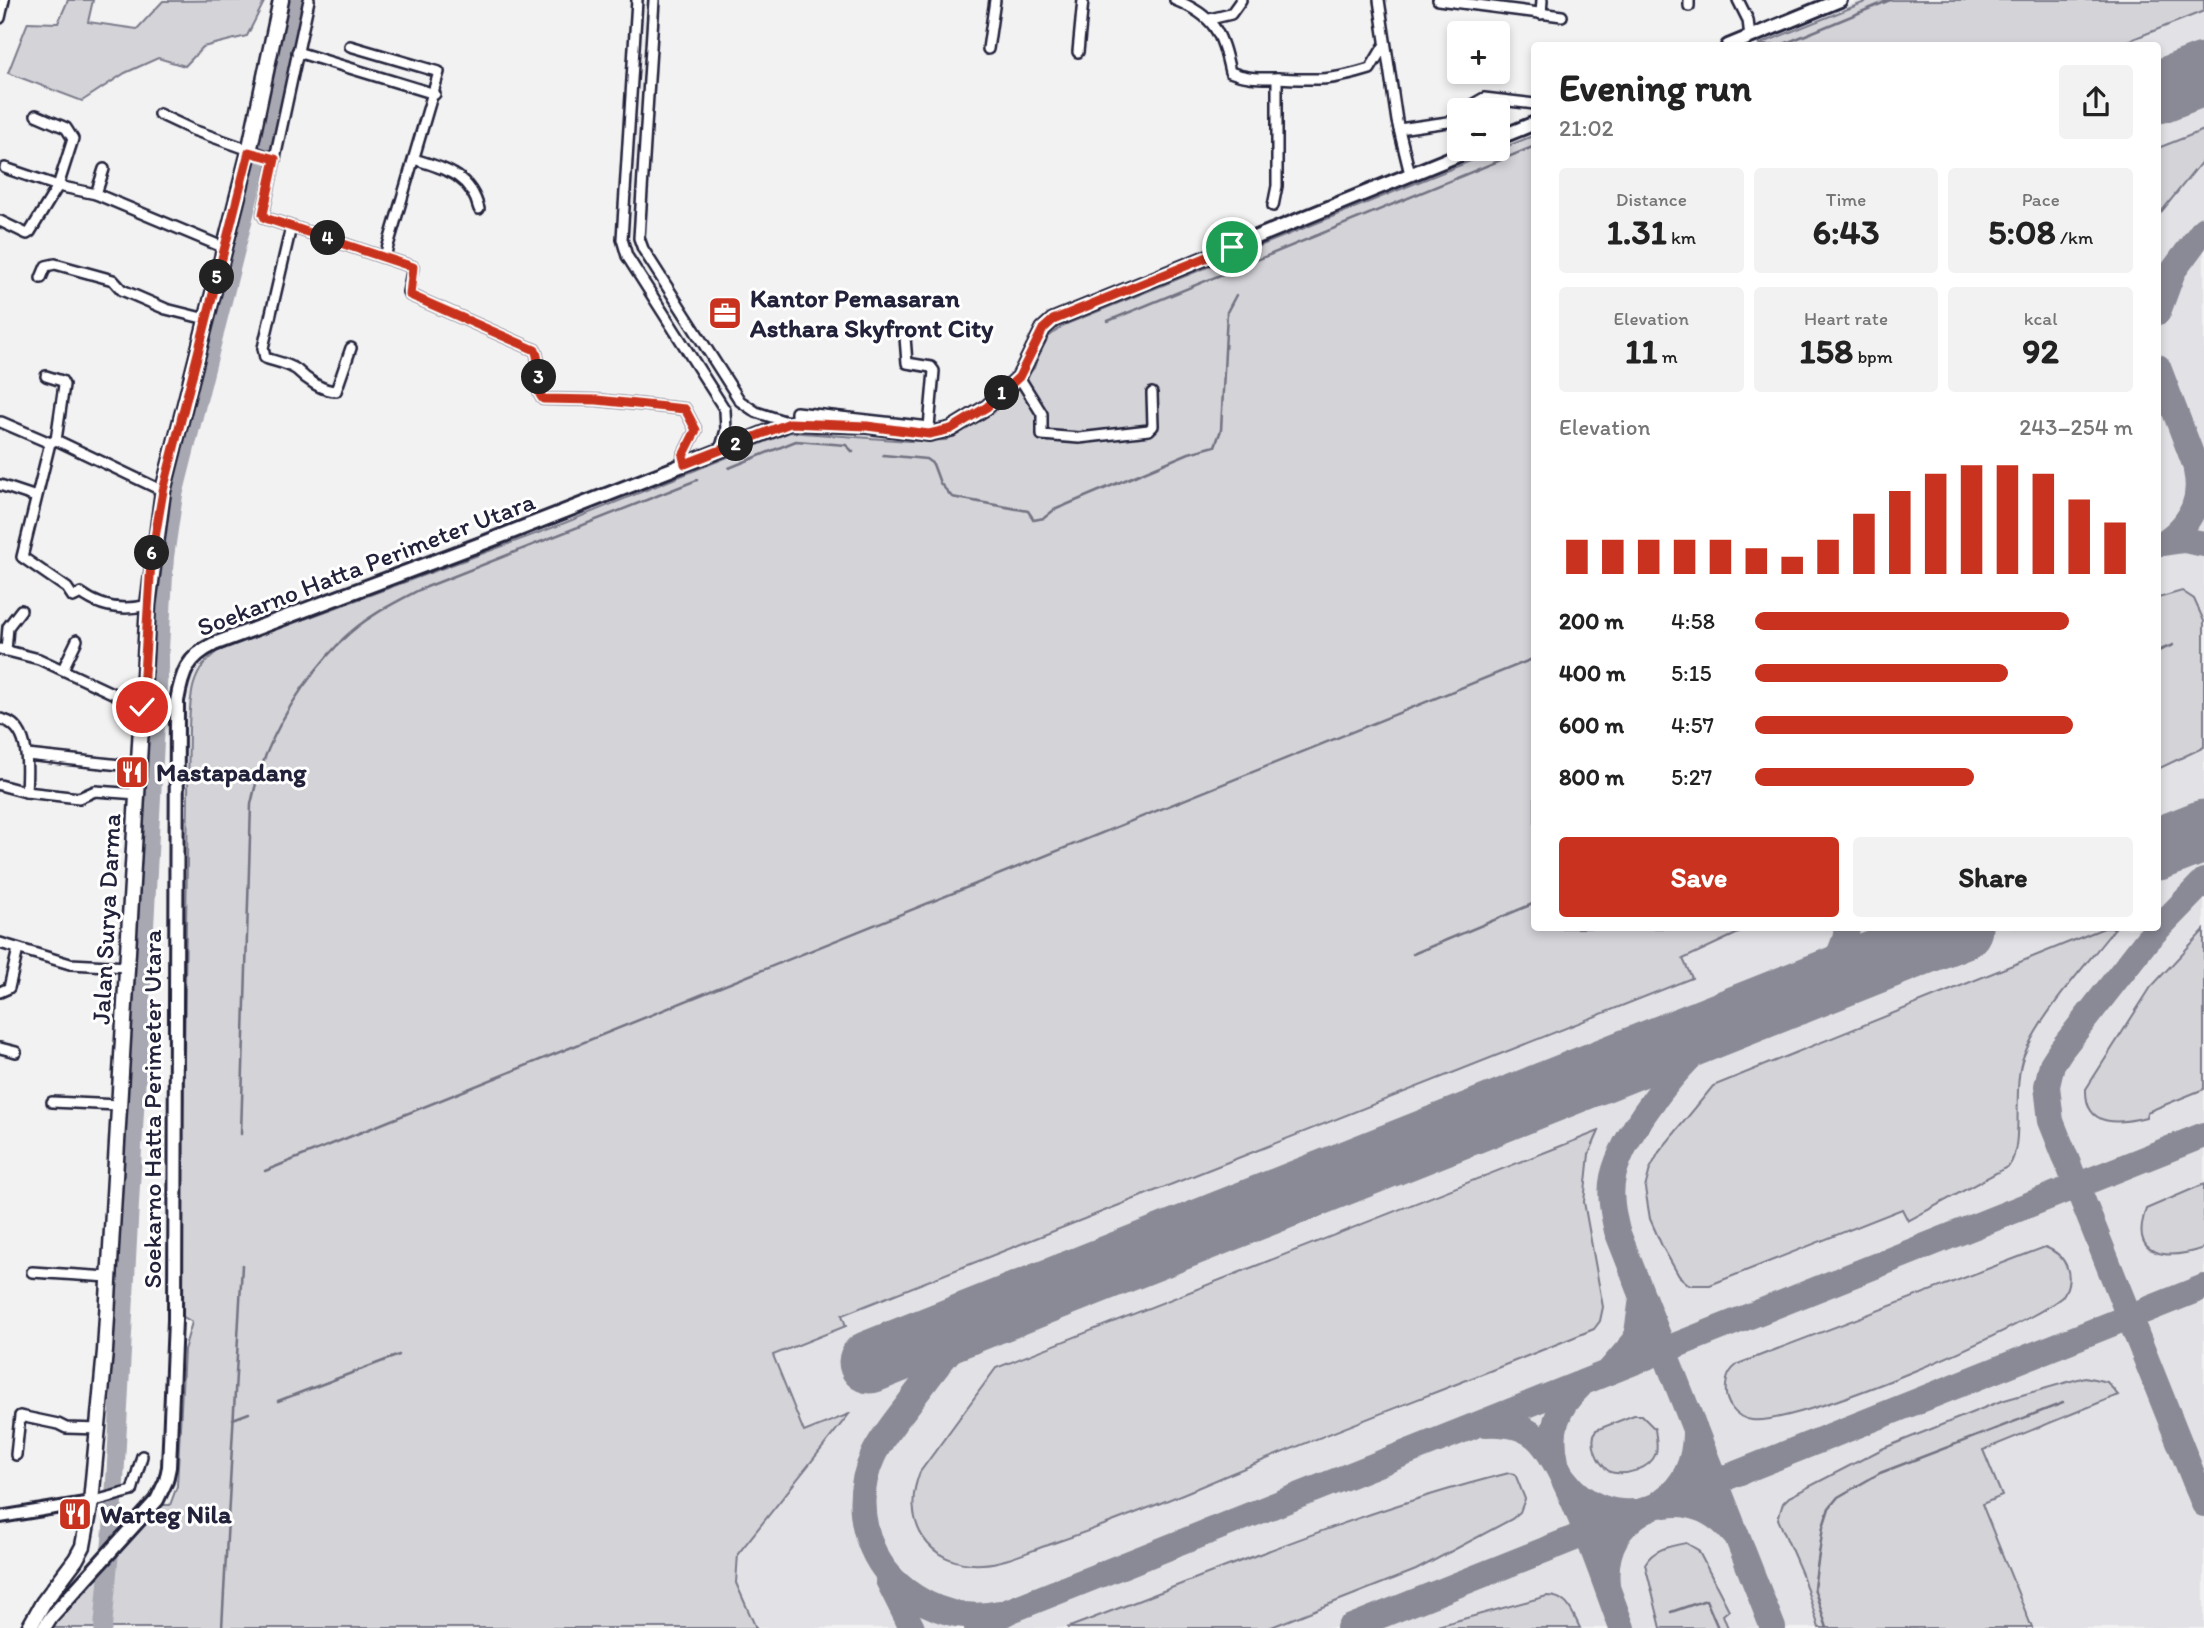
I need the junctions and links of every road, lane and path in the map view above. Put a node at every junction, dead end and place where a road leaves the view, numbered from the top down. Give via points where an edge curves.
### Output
1 (4, 0) edge
2 (281, 0) edge
3 (309, 0) edge
4 (637, 0) edge
5 (654, 0) edge
6 (995, 0) edge
7 (1083, 0) edge
8 (1175, 0) edge
9 (1241, 0) edge
10 (1379, 0) edge
11 (1438, 0) edge
12 (1542, 0) edge
13 (1738, 0) edge
14 (1840, 0) edge
15 (1813, 6) edge
16 (1541, 14) junction
17 (1562, 16) dead end
18 (0, 18) edge
19 (1210, 19) junction
20 (1749, 37) junction
21 (1737, 42) edge
22 (1385, 44) junction
23 (350, 46) dead end
24 (988, 49) dead end
25 (297, 52) junction
26 (1078, 52) dead end
27 (1278, 78) junction
28 (435, 94) junction
29 (631, 101) junction
30 (1510, 101) edge
31 (648, 102) junction
32 (1531, 104) edge
33 (159, 114) dead end
34 (36, 116) dead end
35 (630, 116) junction
36 (647, 116) junction
37 (1447, 122) edge
38 (1531, 125) edge
39 (1399, 129) junction
40 (1510, 133) edge
41 (252, 152) junction
42 (271, 158) junction
43 (414, 159) junction
44 (1447, 159) edge
45 (5, 168) dead end
46 (104, 169) dead end
47 (1410, 174) junction
48 (58, 186) junction
49 (96, 194) junction
50 (1273, 206) dead end
51 (479, 209) dead end
52 (0, 221) edge
53 (291, 227) junction
54 (225, 248) junction
55 (385, 256) junction
56 (41, 278) dead end
57 (206, 319) junction
58 (905, 337) dead end
59 (700, 339) junction
60 (351, 348) dead end
61 (685, 348) junction
62 (46, 376) dead end
63 (1019, 377) junction
64 (1152, 393) dead end
65 (1, 422) edge
66 (793, 422) junction
67 (929, 430) junction
68 (53, 442) junction
69 (720, 450) junction
70 (685, 464) junction
71 (0, 485) edge
72 (163, 491) junction
73 (36, 497) junction
74 (148, 605) junction
75 (21, 610) dead end
76 (77, 640) dead end
77 (3, 650) edge
78 (63, 669) junction
79 (142, 707) junction
80 (0, 719) edge
81 (27, 755) junction
82 (139, 767) junction
83 (0, 785) edge
84 (26, 792) junction
85 (138, 794) junction
86 (0, 943) edge
87 (18, 949) junction
88 (129, 967) junction
89 (0, 992) edge
90 (0, 1048) edge
91 (16, 1052) dead end
92 (52, 1102) dead end
93 (119, 1105) junction
94 (32, 1272) dead end
95 (109, 1276) junction
96 (100, 1429) junction
97 (16, 1455) dead end
98 (142, 1456) dead end
99 (98, 1501) junction
100 (0, 1517) edge
101 (29, 1628) edge
102 (44, 1628) edge

1 - 18 street
2 - 41 main road, Jalan Surya Darma
3 - 25 street
4 - 29 street
5 - 31 street
6 - 24 street
7 - 26 street
8 - 19 street
9 - 19 street via 1231,14
10 - 22 street
11 - 16 street
12 - 16 street
13 - 20 street via 1748,20
14 - 15 main road
15 - 20 main road
16 - 17 street
19 - 27 street via 1224,44 1230,72 1246,79
20 - 21 main road
22 - 27 street via 1370,69 1317,82
22 - 39 street
23 - 28 street via 434,69 439,72
25 - 28 street
25 - 42 street
27 - 50 street via 1278,186
28 - 43 street
29 - 31 street
29 - 35 street
30 - 32 street
31 - 36 street
33 - 41 street
34 - 48 street via 66,128 73,139
35 - 36 street
35 - 61 street via 622,239 627,256
36 - 59 street via 639,238
37 - 39 street
38 - 40 main road
39 - 47 street
41 - 42 street
41 - 54 main road, Jalan Surya Darma
42 - 53 street via 263,214
43 - 51 street via 463,178
43 - 55 street
44 - 47 main road, Soekarno Hatta Perimeter Utara
45 - 48 street
46 - 49 street
47 - 63 main road, Soekarno Hatta Perimeter Utara via 1053,320 1043,329
48 - 49 street
48 - 52 street via 27,234
49 - 54 street
53 - 55 street
53 - 60 street via 263,348 265,358 336,391
54 - 57 main road, Jalan Surya Darma
55 - 70 street via 413,267 410,295 535,350 538,392 543,399 685,409 696,430 683,456
56 - 57 street via 46,266 55,264 113,280 122,290 166,309
57 - 72 main road, Jalan Surya Darma
58 - 67 street via 907,363 934,370
59 - 61 street
59 - 66 street via 740,401 756,412
61 - 69 street via 725,410
62 - 68 street via 64,385
63 - 64 street via 1042,414 1042,435 1080,438 1149,430 1153,426
63 - 67 main road, Soekarno Hatta Perimeter Utara via 987,407 951,429
65 - 68 street
66 - 67 main road, Soekarno Hatta Perimeter Utara
66 - 69 main road, Soekarno Hatta Perimeter Utara
68 - 72 street
68 - 73 street
69 - 70 main road, Soekarno Hatta Perimeter Utara
70 - 102 main road, Soekarno Hatta Perimeter Utara via 214,644 188,662 177,701 175,1320 169,1467 162,1491 135,1526
71 - 73 street
72 - 74 main road, Jalan Surya Darma
73 - 74 street via 22,557 73,597 79,593 110,607
74 - 79 main road, Jalan Surya Darma
75 - 77 street via 8,627
76 - 78 street
77 - 78 street
78 - 79 street
79 - 82 main road, Jalan Surya Darma
80 - 81 street via 9,721 20,734
81 - 82 street
81 - 84 street
82 - 85 main road, Jalan Surya Darma
83 - 84 street
84 - 85 street via 79,797 95,791
85 - 88 main road, Jalan Surya Darma
86 - 87 street
87 - 88 street via 70,964
87 - 89 street via 9,988
88 - 93 main road, Jalan Surya Darma
90 - 91 street
92 - 93 street
93 - 95 main road, Jalan Surya Darma
94 - 95 street
95 - 96 main road, Jalan Surya Darma
96 - 97 street via 66,1428 20,1416
96 - 99 main road, Jalan Surya Darma
98 - 99 street via 132,1491
99 - 100 street
99 - 101 main road, Jalan Surya Darma via 76,1559

